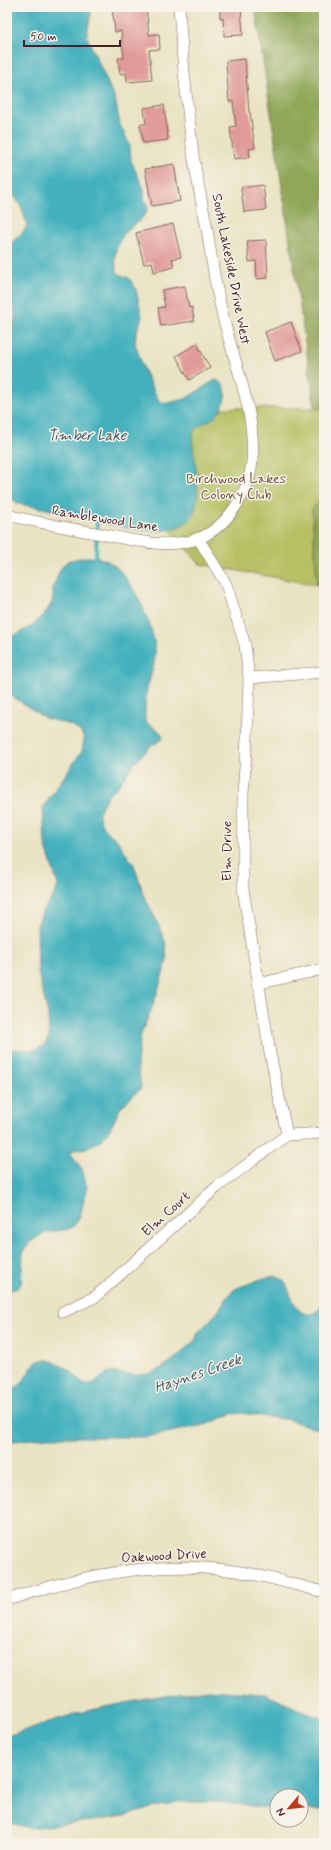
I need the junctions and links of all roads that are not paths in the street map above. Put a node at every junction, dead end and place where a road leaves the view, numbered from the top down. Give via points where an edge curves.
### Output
1 (179, 7) edge
2 (7, 515) edge
3 (198, 538) junction
4 (324, 672) edge
5 (249, 678) junction
6 (324, 969) edge
7 (257, 984) junction
8 (324, 1133) edge
9 (287, 1134) junction
10 (63, 1312) dead end
11 (324, 1592) edge
12 (7, 1600) edge

1 - 3 street, South Lakeside Drive West via 193,154 222,315 252,434 252,462 244,491 224,520
2 - 3 street, Ramblewood Lane via 43,524 154,543 182,543
3 - 5 street, Elm Drive via 226,584 245,644
4 - 5 street
5 - 7 street, Elm Drive via 242,794 242,889
6 - 7 street
7 - 9 street, Elm Drive
8 - 9 street
9 - 10 street, Elm Court via 217,1187 95,1297
11 - 12 street, Oakwood Drive via 270,1577 218,1569 156,1568 70,1581

